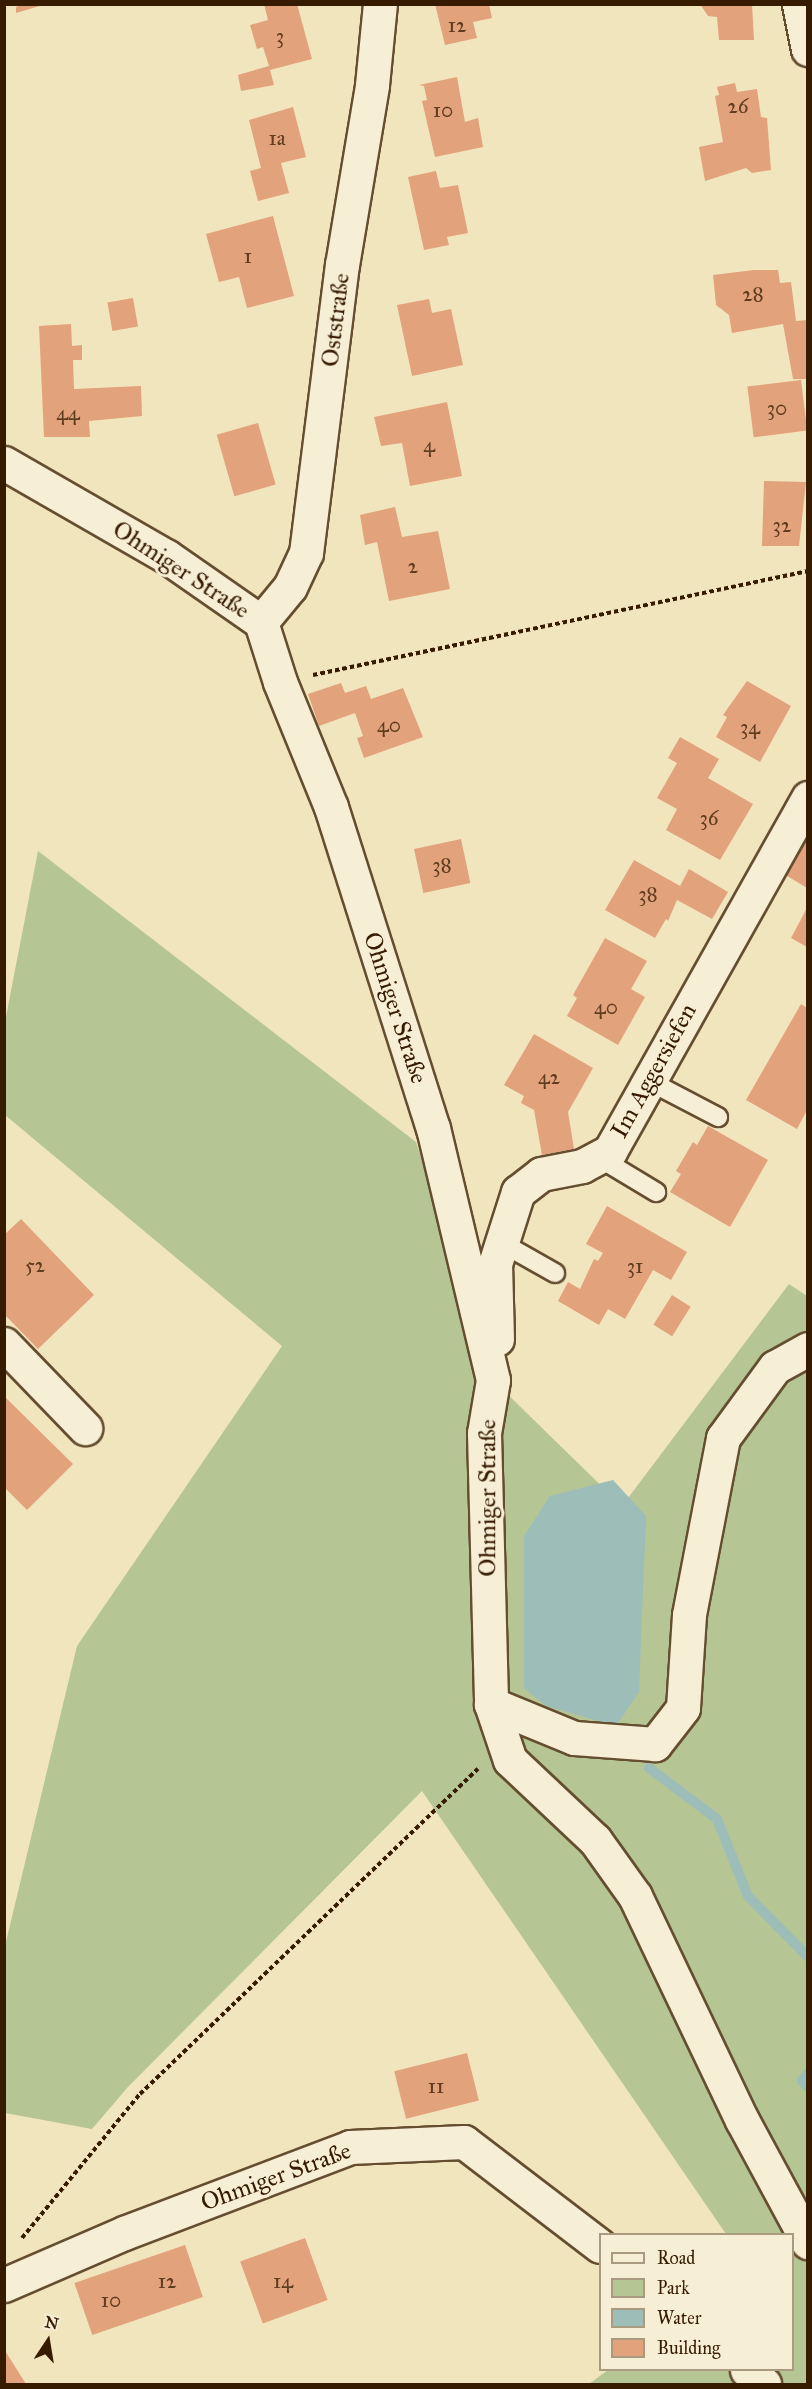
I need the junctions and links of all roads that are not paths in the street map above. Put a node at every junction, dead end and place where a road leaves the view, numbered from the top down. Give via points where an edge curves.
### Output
1 (380, 4) edge
2 (799, 4) edge
3 (807, 49) edge
4 (4, 463) edge
5 (261, 622) junction
6 (807, 798) edge
7 (649, 1081) junction
8 (718, 1117) dead end
9 (598, 1157) junction
10 (656, 1192) dead end
11 (502, 1243) junction
12 (555, 1273) dead end
13 (4, 1344) edge
14 (807, 1349) edge
15 (493, 1380) junction
16 (85, 1428) dead end
17 (490, 1704) junction
18 (807, 2242) edge
19 (599, 2245) edge
20 (4, 2285) edge
21 (748, 2371) edge
22 (764, 2385) edge

1 - 5 street, Oststraße via 306,553 290,587
2 - 3 street
4 - 5 street, Ohmiger Straße via 166,556
5 - 15 street, Ohmiger Straße via 280,682 331,807 433,1128
6 - 7 street, Im Aggersiefen
7 - 8 lane
7 - 9 street, Im Aggersiefen via 610,1151
9 - 10 lane
9 - 11 street, Im Aggersiefen via 582,1167 541,1174 518,1192
11 - 12 lane
11 - 15 street, Im Aggersiefen via 495,1264 497,1337
13 - 16 street
14 - 17 street via 775,1367 723,1438 689,1615 682,1708 655,1744 574,1738
15 - 17 street, Ohmiger Straße via 484,1433
17 - 18 street, Ohmiger Straße via 510,1760 594,1840 635,1896 742,2120
19 - 20 street, Ohmiger Straße via 464,2142 350,2146 124,2233
21 - 22 street

